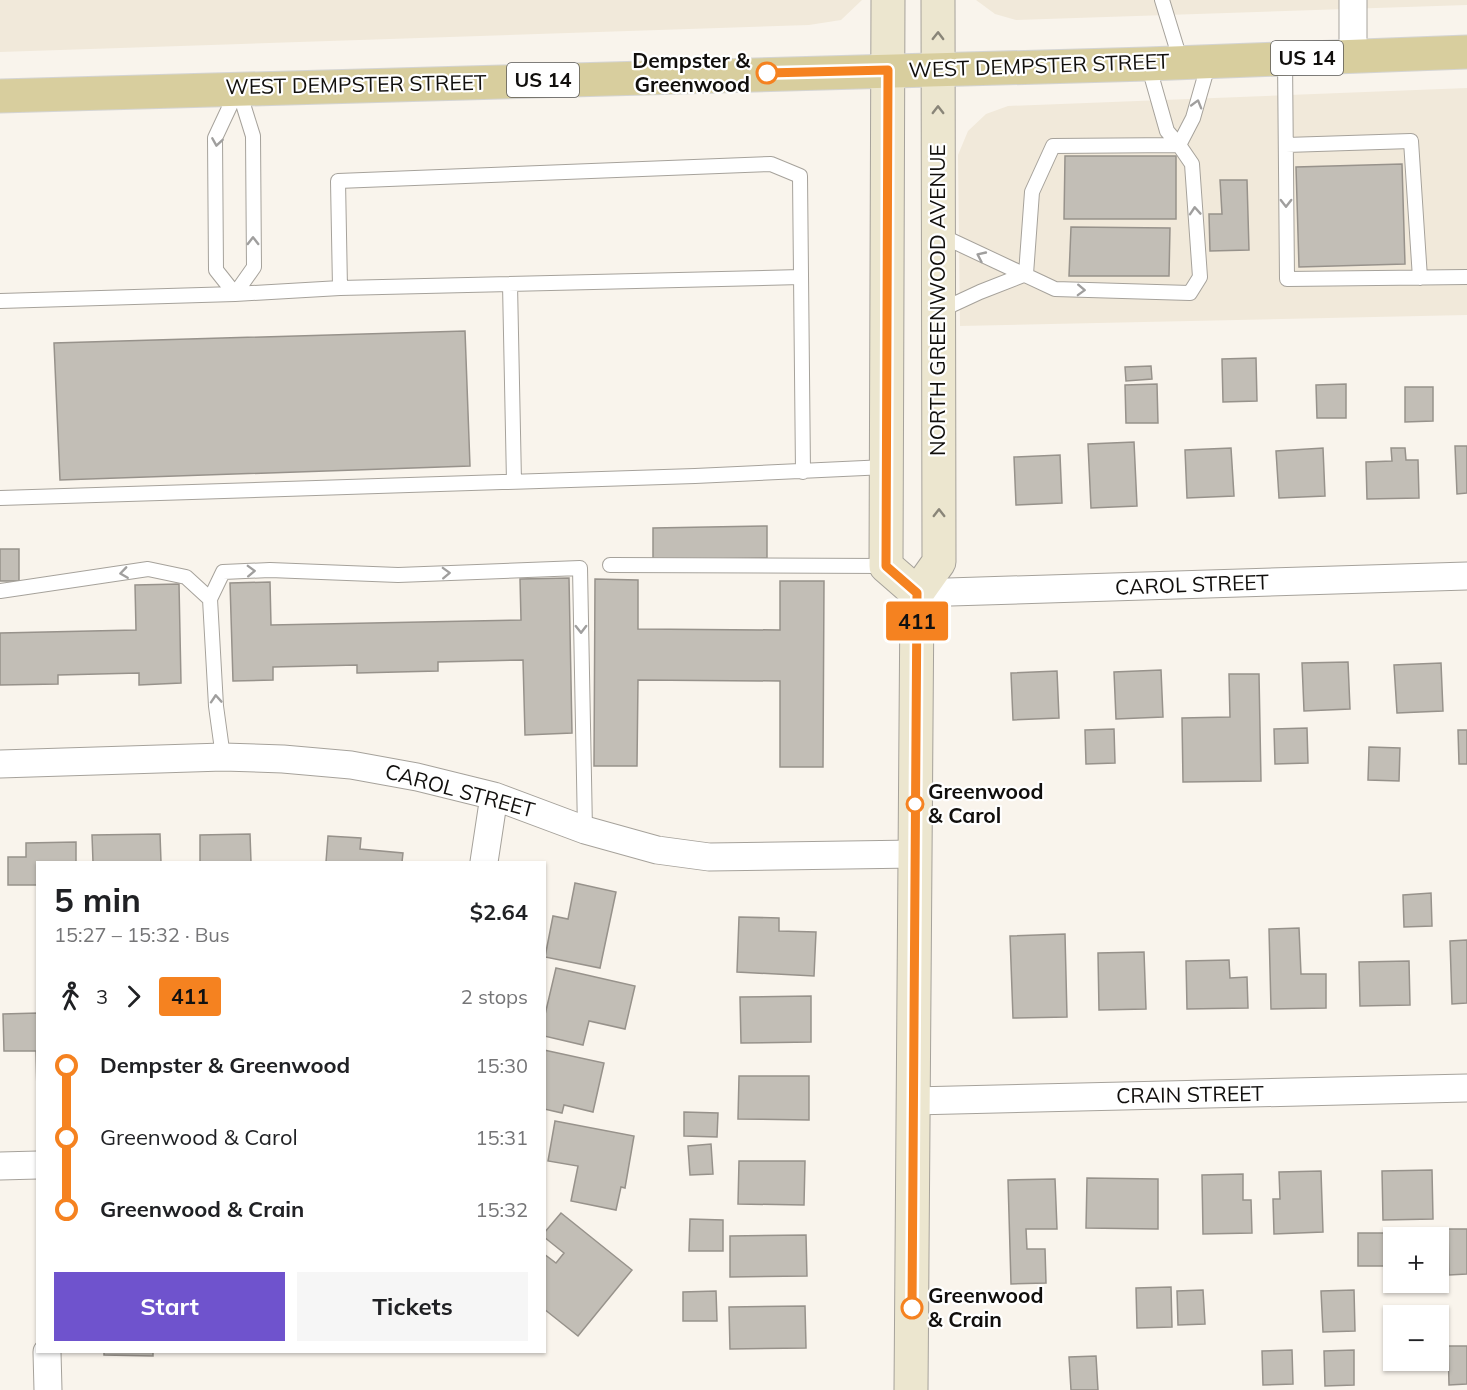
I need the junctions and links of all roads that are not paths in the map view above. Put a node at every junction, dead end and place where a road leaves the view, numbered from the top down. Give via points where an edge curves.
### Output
1 (888, 0) edge
2 (938, 0) edge
3 (1162, 0) edge
4 (1353, 0) edge
5 (1467, 52) edge
6 (1353, 56) junction
7 (1285, 59) junction
8 (1195, 62) junction
9 (1148, 64) junction
10 (937, 69) junction
11 (888, 70) junction
12 (238, 88) junction
13 (0, 96) edge
14 (1179, 144) junction
15 (1286, 144) junction
16 (938, 234) junction
17 (1026, 274) junction
18 (801, 277) junction
19 (1467, 277) edge
20 (1420, 278) junction
21 (510, 284) junction
22 (340, 288) junction
23 (235, 294) junction
24 (0, 301) edge
25 (938, 311) junction
26 (886, 467) junction
27 (803, 472) junction
28 (514, 482) junction
29 (0, 498) edge
30 (610, 565) dead end
31 (886, 566) junction
32 (1467, 576) edge
33 (0, 591) edge
34 (917, 593) junction
35 (210, 599) junction
36 (223, 757) junction
37 (0, 764) edge
38 (494, 796) junction
39 (585, 830) junction
40 (915, 854) junction
41 (484, 861) edge
42 (1467, 1088) edge
43 (913, 1101) junction
44 (36, 1165) edge
45 (0, 1166) edge
46 (47, 1353) edge
47 (48, 1390) edge
48 (911, 1390) edge

1 - 11 main road
10 -> 2 main road, NORTH GREENWOOD AVENUE
3 - 8 lane
4 - 6 street
5 - 6 main road, WEST DEMPSTER STREET / US 14
6 - 7 main road, WEST DEMPSTER STREET / US 14
7 - 8 main road, WEST DEMPSTER STREET / US 14
7 - 15 lane
8 - 9 main road, WEST DEMPSTER STREET / US 14
14 -> 8 lane via 1193,118
9 - 10 main road, WEST DEMPSTER STREET / US 14
9 - 14 lane via 1167,131
10 - 11 main road, WEST DEMPSTER STREET / US 14
16 -> 10 main road, NORTH GREENWOOD AVENUE
11 - 12 main road, WEST DEMPSTER STREET / US 14
11 - 26 main road
12 - 13 main road, WEST DEMPSTER STREET / US 14
23 -> 12 lane via 254,267 253,136
12 -> 23 lane via 215,138 216,270
14 - 17 lane via 1053,146 1032,192
17 -> 14 lane via 1055,289 1190,293 1200,277 1192,165
15 - 20 lane via 1411,141
15 -> 20 lane via 1287,279
17 -> 16 lane
16 - 25 main road, NORTH GREENWOOD AVENUE
17 - 25 lane
18 - 21 lane
18 - 22 lane via 800,176 771,165 338,181
18 - 27 lane
19 - 20 lane
21 - 22 lane
21 - 28 lane
22 - 23 lane
23 - 24 lane
34 -> 25 main road, NORTH GREENWOOD AVENUE via 939,562
26 - 27 lane
26 - 31 main road
27 - 28 lane
28 - 29 lane
30 - 31 lane
31 - 34 main road
32 - 34 street, CAROL STREET
35 -> 33 lane via 186,578 148,569
34 - 40 main road
36 -> 35 lane
35 -> 39 lane via 223,572 398,575 580,568
36 - 37 street, CAROL STREET
36 - 38 street, CAROL STREET via 351,765
38 - 39 street, CAROL STREET
38 - 41 street
39 - 40 street, CAROL STREET via 657,850 709,857
40 - 43 main road
42 - 43 street, CRAIN STREET
43 - 48 main road
44 - 45 street
46 - 47 street

